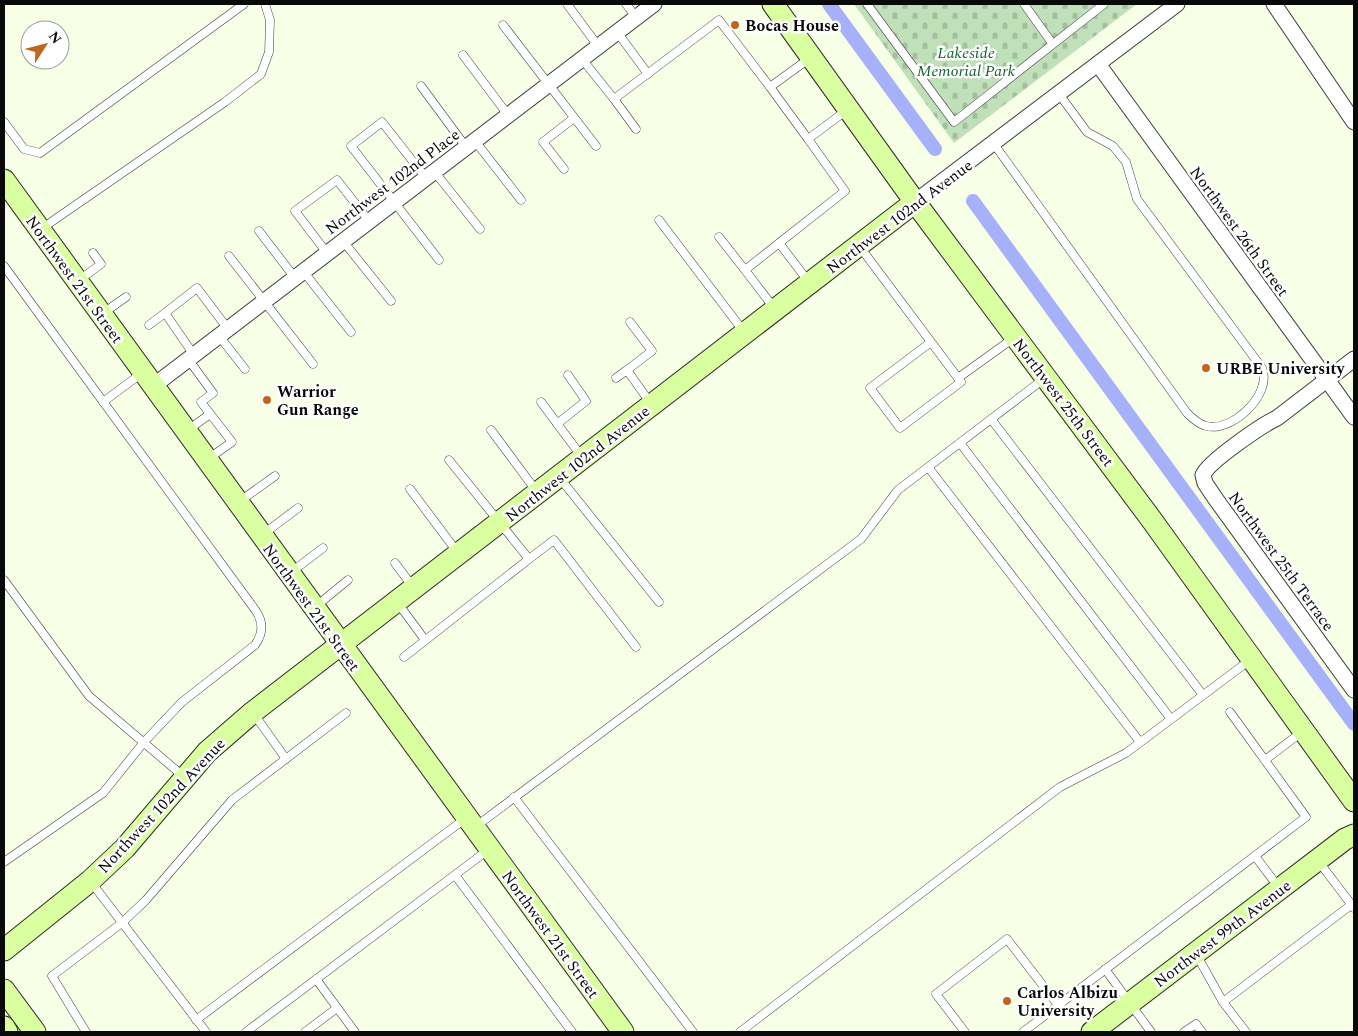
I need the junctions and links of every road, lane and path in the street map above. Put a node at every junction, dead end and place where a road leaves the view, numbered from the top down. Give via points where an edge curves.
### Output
1 (244, 4) edge
2 (265, 4) edge
3 (567, 4) edge
4 (626, 4) edge
5 (654, 4) edge
6 (773, 4) edge
7 (867, 4) edge
8 (1024, 4) edge
9 (1104, 4) edge
10 (1177, 4) edge
11 (1274, 4) edge
12 (636, 17) junction
13 (503, 26) dead end
14 (617, 32) junction
15 (1052, 43) junction
16 (598, 46) junction
17 (463, 55) dead end
18 (811, 57) junction
19 (582, 59) junction
20 (1098, 64) junction
21 (648, 74) junction
22 (548, 84) junction
23 (421, 86) dead end
24 (770, 87) junction
25 (1059, 94) junction
26 (614, 99) junction
27 (848, 109) junction
28 (508, 115) junction
29 (574, 118) junction
30 (4, 122) edge
31 (1354, 122) edge
32 (636, 129) dead end
33 (808, 140) junction
34 (470, 144) junction
35 (994, 144) junction
36 (596, 146) dead end
37 (564, 169) dead end
38 (430, 175) junction
39 (4, 180) edge
40 (521, 200) dead end
41 (393, 202) junction
42 (915, 202) junction
43 (659, 220) dead end
44 (369, 221) junction
45 (480, 229) dead end
46 (40, 230) junction
47 (259, 231) dead end
48 (719, 237) dead end
49 (343, 241) junction
50 (779, 243) junction
51 (859, 246) junction
52 (93, 253) dead end
53 (327, 253) junction
54 (229, 256) dead end
55 (439, 260) dead end
56 (4, 266) edge
57 (745, 270) junction
58 (299, 275) junction
59 (76, 282) junction
60 (810, 284) junction
61 (126, 297) dead end
62 (391, 301) dead end
63 (264, 302) junction
64 (776, 310) junction
65 (165, 313) junction
66 (100, 315) junction
67 (630, 322) dead end
68 (149, 324) dead end
69 (223, 332) junction
70 (352, 332) dead end
71 (745, 334) junction
72 (1015, 336) junction
73 (931, 342) junction
74 (191, 357) junction
75 (1354, 359) edge
76 (313, 364) dead end
77 (245, 369) dead end
78 (627, 370) junction
79 (568, 376) dead end
80 (1046, 377) junction
81 (616, 378) dead end
82 (958, 378) junction
83 (147, 380) junction
84 (1327, 380) junction
85 (103, 402) junction
86 (541, 402) dead end
87 (652, 405) junction
88 (210, 414) junction
89 (1354, 417) edge
90 (991, 419) junction
91 (558, 424) junction
92 (491, 430) dead end
93 (185, 432) junction
94 (960, 443) junction
95 (583, 458) junction
96 (449, 460) dead end
97 (206, 461) junction
98 (928, 467) junction
99 (275, 476) dead end
100 (559, 477) junction
101 (410, 489) dead end
102 (538, 493) junction
103 (236, 503) junction
104 (298, 508) dead end
105 (500, 523) junction
106 (260, 536) junction
107 (323, 548) dead end
108 (459, 554) junction
109 (529, 559) junction
110 (395, 563) dead end
111 (288, 574) junction
112 (4, 580) edge
113 (348, 580) dead end
114 (414, 589) junction
115 (396, 602) junction
116 (659, 602) dead end
117 (313, 608) junction
118 (425, 640) junction
119 (340, 646) junction
120 (636, 647) dead end
121 (404, 657) dead end
122 (1252, 659) junction
123 (1354, 690) edge
124 (1203, 695) junction
125 (253, 712) junction
126 (1230, 712) dead end
127 (346, 713) dead end
128 (1171, 719) junction
129 (1304, 731) junction
130 (144, 742) junction
131 (1140, 742) junction
132 (286, 759) junction
133 (1265, 760) junction
134 (184, 777) junction
135 (514, 797) junction
136 (1354, 801) edge
137 (469, 823) junction
138 (1354, 835) edge
139 (488, 849) junction
140 (1255, 856) junction
141 (1317, 860) junction
142 (4, 862) edge
143 (454, 875) junction
144 (90, 881) junction
145 (1280, 889) junction
146 (1353, 907) edge
147 (122, 922) junction
148 (4, 950) edge
149 (1195, 954) junction
150 (1105, 969) junction
151 (316, 979) junction
152 (4, 990) edge
153 (1223, 1002) junction
154 (1129, 1003) junction
155 (1058, 1005) junction
156 (337, 1008) junction
157 (196, 1020) junction
158 (4, 1027) edge
159 (8, 1032) edge
160 (36, 1032) edge
161 (86, 1032) edge
162 (206, 1032) edge
163 (246, 1032) edge
164 (305, 1032) edge
165 (355, 1032) edge
166 (572, 1032) edge
167 (623, 1032) edge
168 (693, 1032) edge
169 (740, 1032) edge
170 (964, 1032) edge
171 (1023, 1032) edge
172 (1092, 1032) edge
173 (1151, 1032) edge
174 (1184, 1032) edge
175 (1202, 1032) edge
176 (1246, 1032) edge

1 - 30 lane via 40,153 24,149
2 - 46 lane via 270,20 269,52 261,74
3 - 16 lane
4 - 12 lane
5 - 12 street, Northwest 102nd Place
6 - 18 street, Northwest 25th Street
7 - 15 lane via 954,122
8 - 15 lane
9 - 15 lane
10 - 20 street, Northwest 102nd Avenue
11 - 31 street
12 - 14 street, Northwest 102nd Place
13 - 22 lane
14 - 16 street, Northwest 102nd Place
14 - 21 lane
16 - 19 street, Northwest 102nd Place
17 - 28 lane
18 - 24 lane
18 - 27 street, Northwest 25th Street
19 - 22 street, Northwest 102nd Place
19 - 26 lane
20 - 25 street, Northwest 102nd Avenue
20 - 84 street, Northwest 26th Street
21 - 24 lane via 719,20
21 - 26 lane
22 - 28 street, Northwest 102nd Place
22 - 29 lane
23 - 34 lane
24 - 33 lane
25 - 35 street, Northwest 102nd Avenue
25 - 35 lane via 1087,132 1117,151 1128,167 1137,199 1262,368 1264,388 1258,399 1243,412 1224,425 1211,427 1198,423 1187,413
26 - 32 lane
27 - 33 lane
27 - 42 street, Northwest 25th Street
28 - 34 street, Northwest 102nd Place
29 - 36 lane
29 - 37 lane via 543,142
33 - 50 lane via 845,191
34 - 38 street, Northwest 102nd Place
34 - 40 lane
35 - 42 street, Northwest 102nd Avenue
38 - 41 street, Northwest 102nd Place
38 - 41 lane via 382,122 351,146
38 - 45 lane
39 - 46 street, Northwest 21st Street
41 - 44 street, Northwest 102nd Place
41 - 55 lane
42 - 51 street, Northwest 102nd Avenue
42 - 72 street, Northwest 25th Street
43 - 71 lane
44 - 49 street, Northwest 102nd Place
44 - 53 lane via 337,180 295,211
46 - 59 street, Northwest 21st Street
47 - 58 lane
48 - 57 lane
49 - 53 street, Northwest 102nd Place
49 - 62 lane
50 - 57 lane
50 - 60 lane
51 - 60 street, Northwest 102nd Avenue
51 - 73 lane
52 - 59 lane via 101,264
53 - 58 street, Northwest 102nd Place
54 - 63 lane
56 - 85 lane
57 - 64 lane
58 - 63 street, Northwest 102nd Place
58 - 70 lane
59 - 66 street, Northwest 21st Street
60 - 64 street, Northwest 102nd Avenue
61 - 66 lane
63 - 69 street, Northwest 102nd Place
63 - 76 lane
64 - 71 street, Northwest 102nd Avenue
65 - 68 lane
65 - 69 lane via 197,288
65 - 74 lane
66 - 83 street, Northwest 21st Street
67 - 78 lane via 652,352
69 - 74 street, Northwest 102nd Place
69 - 77 lane
71 - 87 street, Northwest 102nd Avenue
72 - 80 street, Northwest 25th Street
72 - 82 lane
73 - 82 lane
73 - 82 lane via 870,388 900,428 961,382
74 - 83 street, Northwest 102nd Place
74 - 88 lane via 213,393 201,402
75 - 84 street
78 - 81 lane
78 - 87 lane
79 - 91 lane via 586,401
80 - 90 lane
80 - 122 street, Northwest 25th Street
83 - 85 lane
83 - 93 street, Northwest 21st Street
84 - 89 street, Northwest 26th Street
84 - 123 street, Northwest 25th Terrace via 1221,457 1203,475 1214,498
85 - 130 lane via 256,611 262,625 254,645 182,702
86 - 91 lane
87 - 95 street, Northwest 102nd Avenue
88 - 93 lane
88 - 97 lane via 232,442
90 - 94 lane
90 - 124 lane
91 - 95 lane
92 - 102 lane
93 - 97 street, Northwest 21st Street
94 - 98 lane
94 - 128 lane
95 - 100 street, Northwest 102nd Avenue
96 - 105 lane
97 - 103 street, Northwest 21st Street
98 - 131 lane
98 - 135 lane via 898,490 861,539
99 - 103 lane
100 - 102 street, Northwest 102nd Avenue
100 - 116 lane
101 - 108 lane
102 - 105 street, Northwest 102nd Avenue
103 - 106 street, Northwest 21st Street
104 - 106 lane
105 - 108 street, Northwest 102nd Avenue
105 - 109 lane
106 - 111 street, Northwest 21st Street
107 - 111 lane
108 - 114 street, Northwest 102nd Avenue
109 - 118 lane
109 - 120 lane via 554,540
110 - 114 lane
111 - 117 street, Northwest 21st Street
112 - 130 lane via 89,696
113 - 117 lane
114 - 115 street, Northwest 102nd Avenue
115 - 118 lane
115 - 119 street, Northwest 102nd Avenue
117 - 119 street, Northwest 21st Street
118 - 121 lane
119 - 125 street, Northwest 102nd Avenue
119 - 137 street, Northwest 21st Street
122 - 124 lane
122 - 129 street, Northwest 25th Street
124 - 128 lane
125 - 132 lane
125 - 134 street, Northwest 102nd Avenue via 206,752
126 - 133 lane
127 - 132 lane
128 - 131 lane
129 - 133 lane
129 - 136 street, Northwest 25th Street
130 - 134 lane
130 - 142 lane via 103,793
131 - 169 lane via 1126,753 1060,787
132 - 147 lane via 232,800 146,900
133 - 140 lane via 1306,817
134 - 144 street, Northwest 102nd Avenue via 125,848
135 - 137 lane
135 - 168 lane
137 - 139 street, Northwest 21st Street
137 - 157 lane
138 - 141 street, Northwest 99th Avenue
139 - 143 lane
139 - 167 street, Northwest 21st Street
140 - 145 lane
140 - 150 lane
141 - 145 street, Northwest 99th Avenue
141 - 146 lane
143 - 151 lane
143 - 166 lane
144 - 147 lane
144 - 148 street, Northwest 102nd Avenue
145 - 149 street, Northwest 99th Avenue
146 - 153 lane
147 - 157 lane
147 - 161 lane via 52,976
149 - 153 lane
149 - 154 street, Northwest 99th Avenue
150 - 154 lane
150 - 155 lane
151 - 156 lane
151 - 163 lane
152 - 160 street
153 - 176 lane
154 - 172 street, Northwest 99th Avenue
154 - 173 lane
155 - 170 lane via 1007,939 936,994
155 - 171 lane
156 - 164 lane
156 - 165 lane
157 - 162 lane
158 - 159 street
174 - 175 lane via 1196,1024

